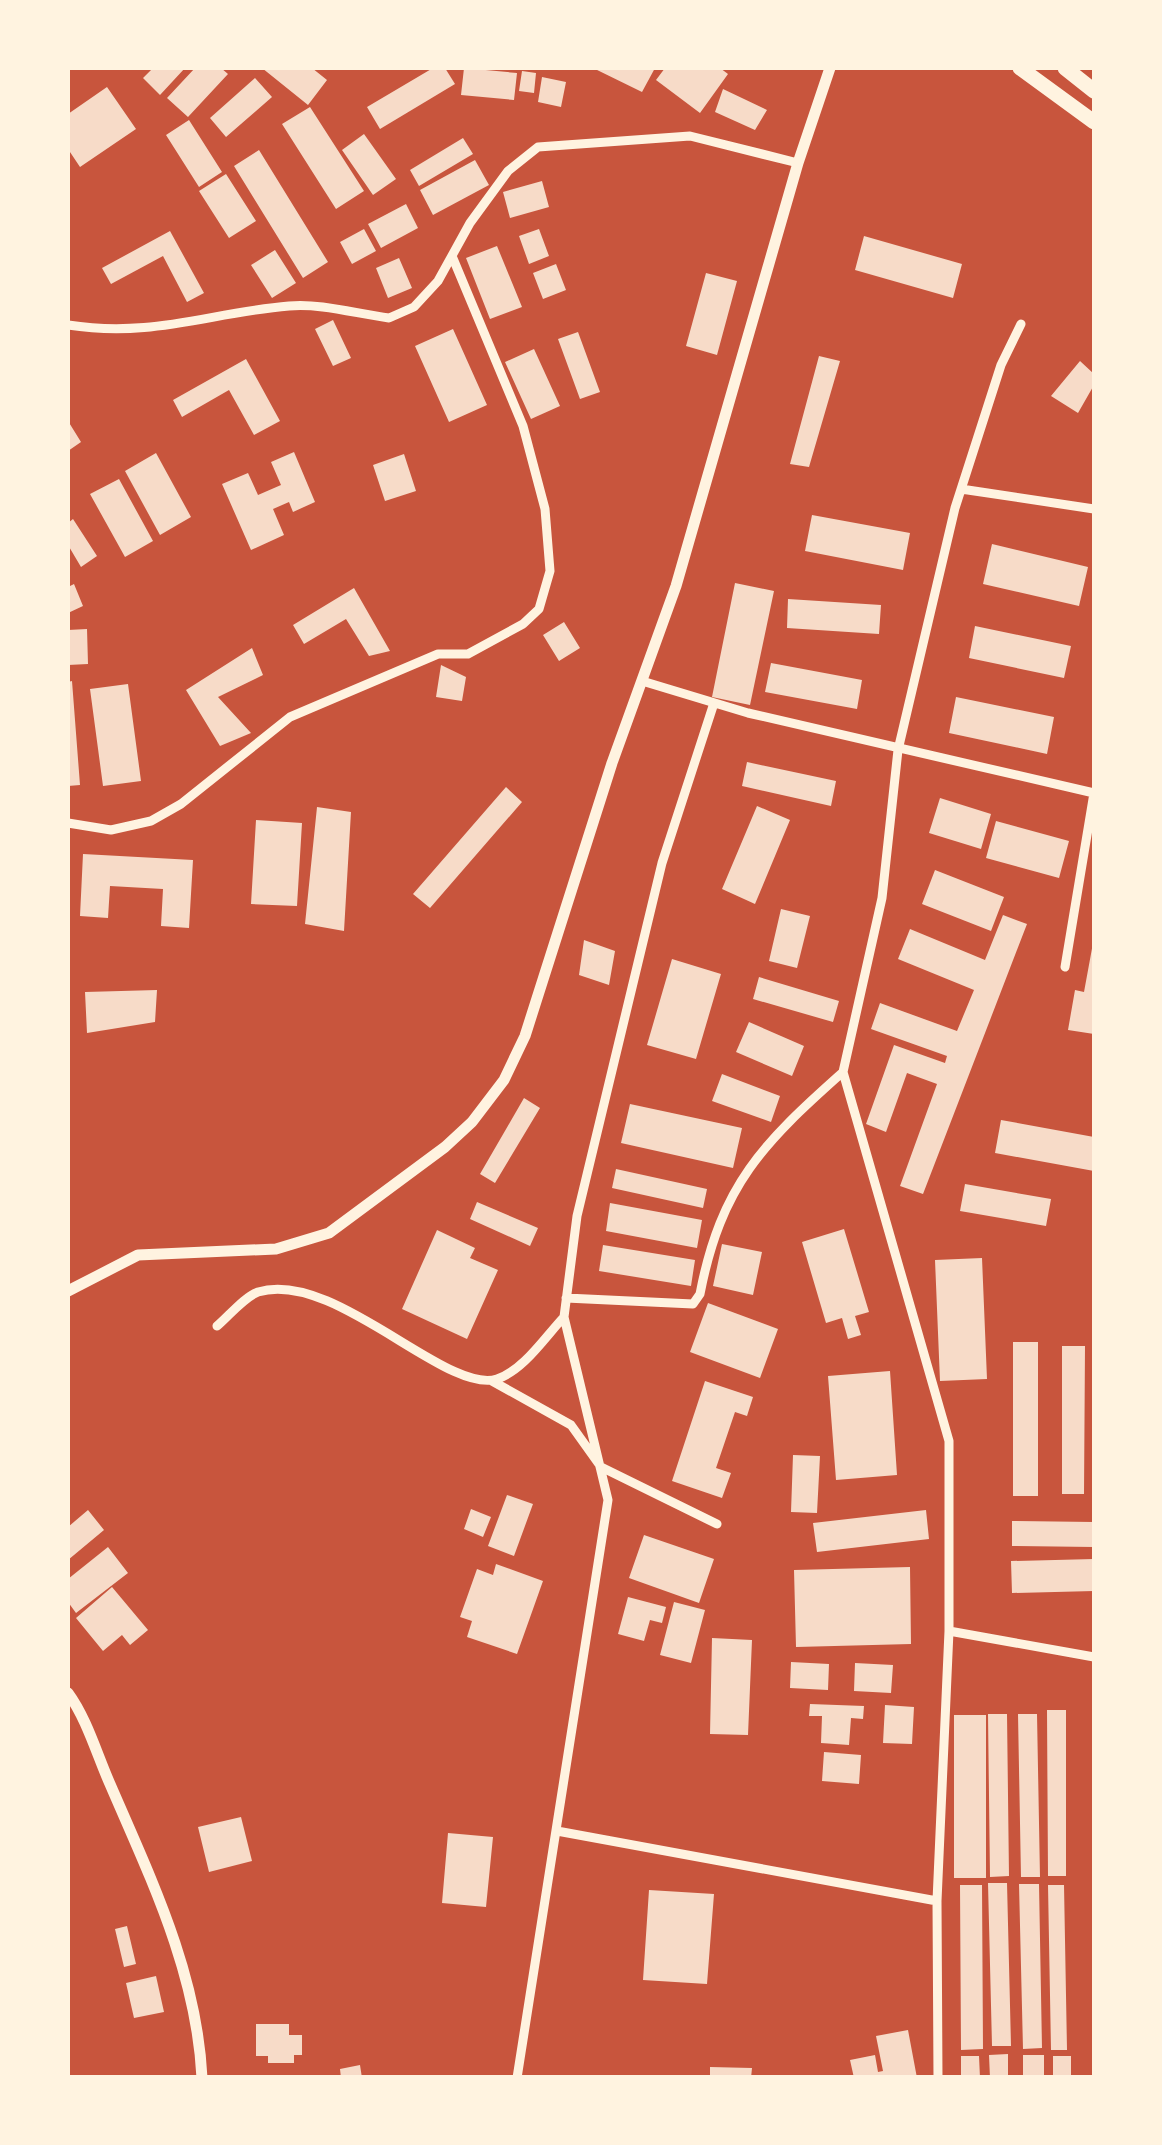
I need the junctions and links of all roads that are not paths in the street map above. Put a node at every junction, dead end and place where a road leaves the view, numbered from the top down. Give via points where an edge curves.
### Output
1 (830, 68) edge
2 (1020, 68) edge
3 (1064, 68) edge
4 (1094, 91) edge
5 (1094, 122) edge
6 (798, 163) junction
7 (452, 256) junction
8 (1021, 324) dead end
9 (68, 325) edge
10 (961, 489) junction
11 (1094, 509) edge
12 (642, 681) junction
13 (714, 703) junction
14 (898, 750) junction
15 (1094, 793) edge
16 (68, 823) edge
17 (1066, 967) dead end
18 (843, 1072) junction
19 (68, 1291) edge
20 (566, 1298) junction
21 (564, 1317) junction
22 (217, 1326) dead end
23 (492, 1381) junction
24 (601, 1466) junction
25 (717, 1524) dead end
26 (949, 1632) junction
27 (1094, 1657) edge
28 (68, 1694) edge
29 (557, 1831) junction
30 (937, 1901) junction
31 (202, 2078) edge
32 (517, 2078) edge
33 (938, 2078) edge

1 - 6 street
2 - 5 highway
3 - 4 highway
6 - 7 street via 690,136 538,147 508,170
6 - 12 street via 676,586
7 - 9 street via 414,307 388,318 290,306 154,330
7 - 16 street via 523,426 544,508 550,571 540,609 468,654 438,654 290,716 152,821 110,830
8 - 10 street via 1001,364
10 - 11 street
10 - 14 street
12 - 13 street
12 - 19 street via 525,1036 504,1080 472,1122 329,1233 276,1250 138,1255
13 - 14 street
13 - 20 street via 662,863 613,1055
14 - 15 street
14 - 18 street via 882,898
15 - 17 street
18 - 20 street via 774,1133 745,1171 722,1214 693,1304
18 - 26 street via 949,1442
20 - 21 street
21 - 23 street via 510,1374
21 - 24 street
22 - 23 street via 254,1293 298,1291 381,1328 462,1379
23 - 24 street via 571,1426
24 - 25 street
24 - 29 street via 606,1533
26 - 27 street
26 - 30 street
28 - 31 street via 149,1869 178,1952 200,2038
29 - 30 street
29 - 32 street
30 - 33 street

